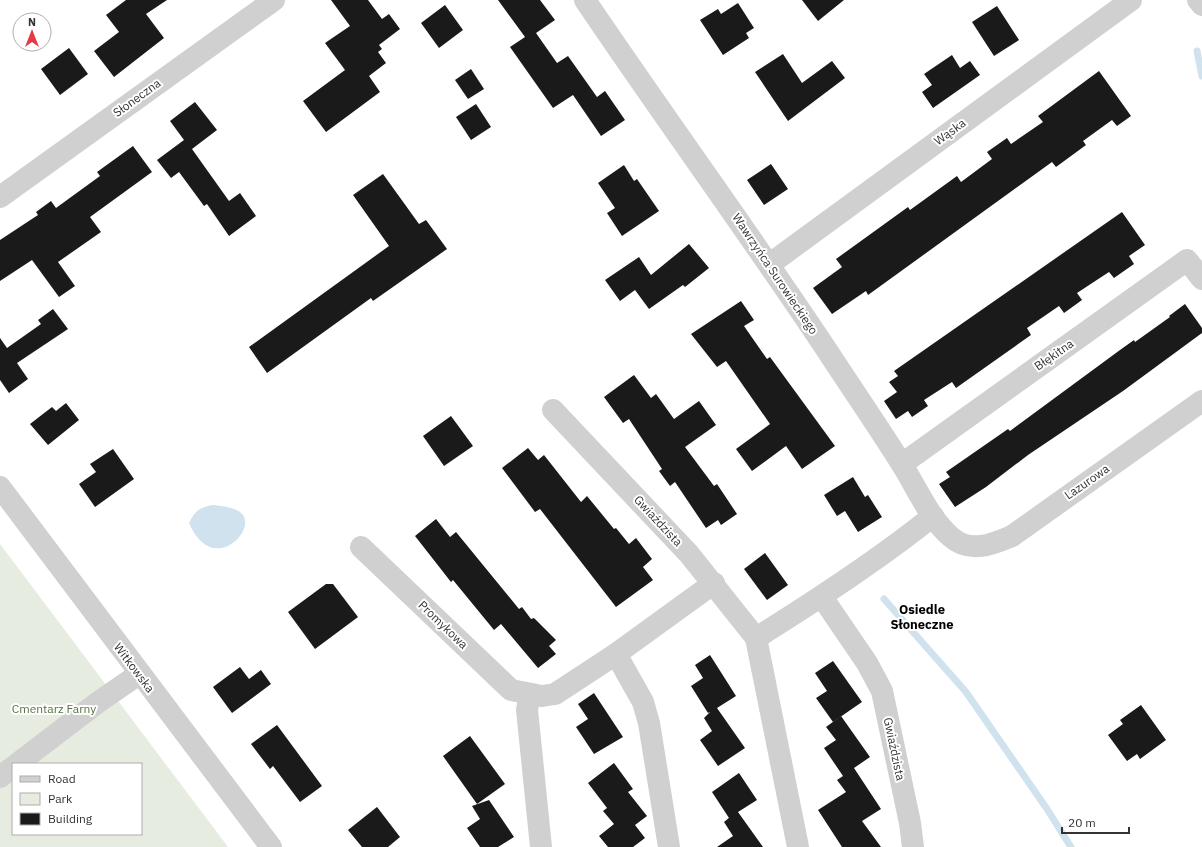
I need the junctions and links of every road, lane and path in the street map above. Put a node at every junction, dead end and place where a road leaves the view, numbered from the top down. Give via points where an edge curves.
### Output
1 (274, 0) edge
2 (585, 0) edge
3 (1131, 0) edge
4 (1198, 0) edge
5 (1202, 5) edge
6 (0, 197) edge
7 (770, 264) junction
8 (1202, 279) edge
9 (1202, 401) edge
10 (553, 410) dead end
11 (902, 464) junction
12 (0, 487) edge
13 (933, 516) junction
14 (966, 545) joint
15 (361, 547) dead end
16 (714, 583) junction
17 (822, 597) junction
18 (756, 638) junction
19 (616, 654) junction
20 (139, 674) junction
21 (530, 694) junction
22 (18, 763) edge
23 (12, 768) edge
24 (0, 777) edge
25 (271, 847) edge
26 (541, 847) edge
27 (669, 847) edge
28 (798, 847) edge
29 (913, 847) edge

1 - 6 street, Słoneczna
2 - 7 street, Wawrzyńca Surowieckiego via 651,98
3 - 7 street, Wąska
4 - 5 street
7 - 11 street, Wawrzyńca Surowieckiego
8 - 11 street, Błękitna via 1188,260
9 - 14 street, Lazurowa via 1012,536 982,547
10 - 16 street, Gwiaździsta
11 - 13 street, Wawrzyńca Surowieckiego
12 - 20 street, Witkowska
13 - 14 street, Wawrzyńca Surowieckiego via 952,538
13 - 17 street
15 - 21 street, Promykowa via 511,690
16 - 18 street, Gwiaździsta
16 - 19 street, Promykowa
17 - 18 street
17 - 29 street, Gwiaździsta via 867,663 882,691
18 - 28 street, Gwiaździsta
19 - 21 street, Promykowa via 555,694
19 - 27 street via 643,702
20 - 22 street via 96,703
20 - 25 street, Witkowska
21 - 26 street via 527,710
23 - 24 street

